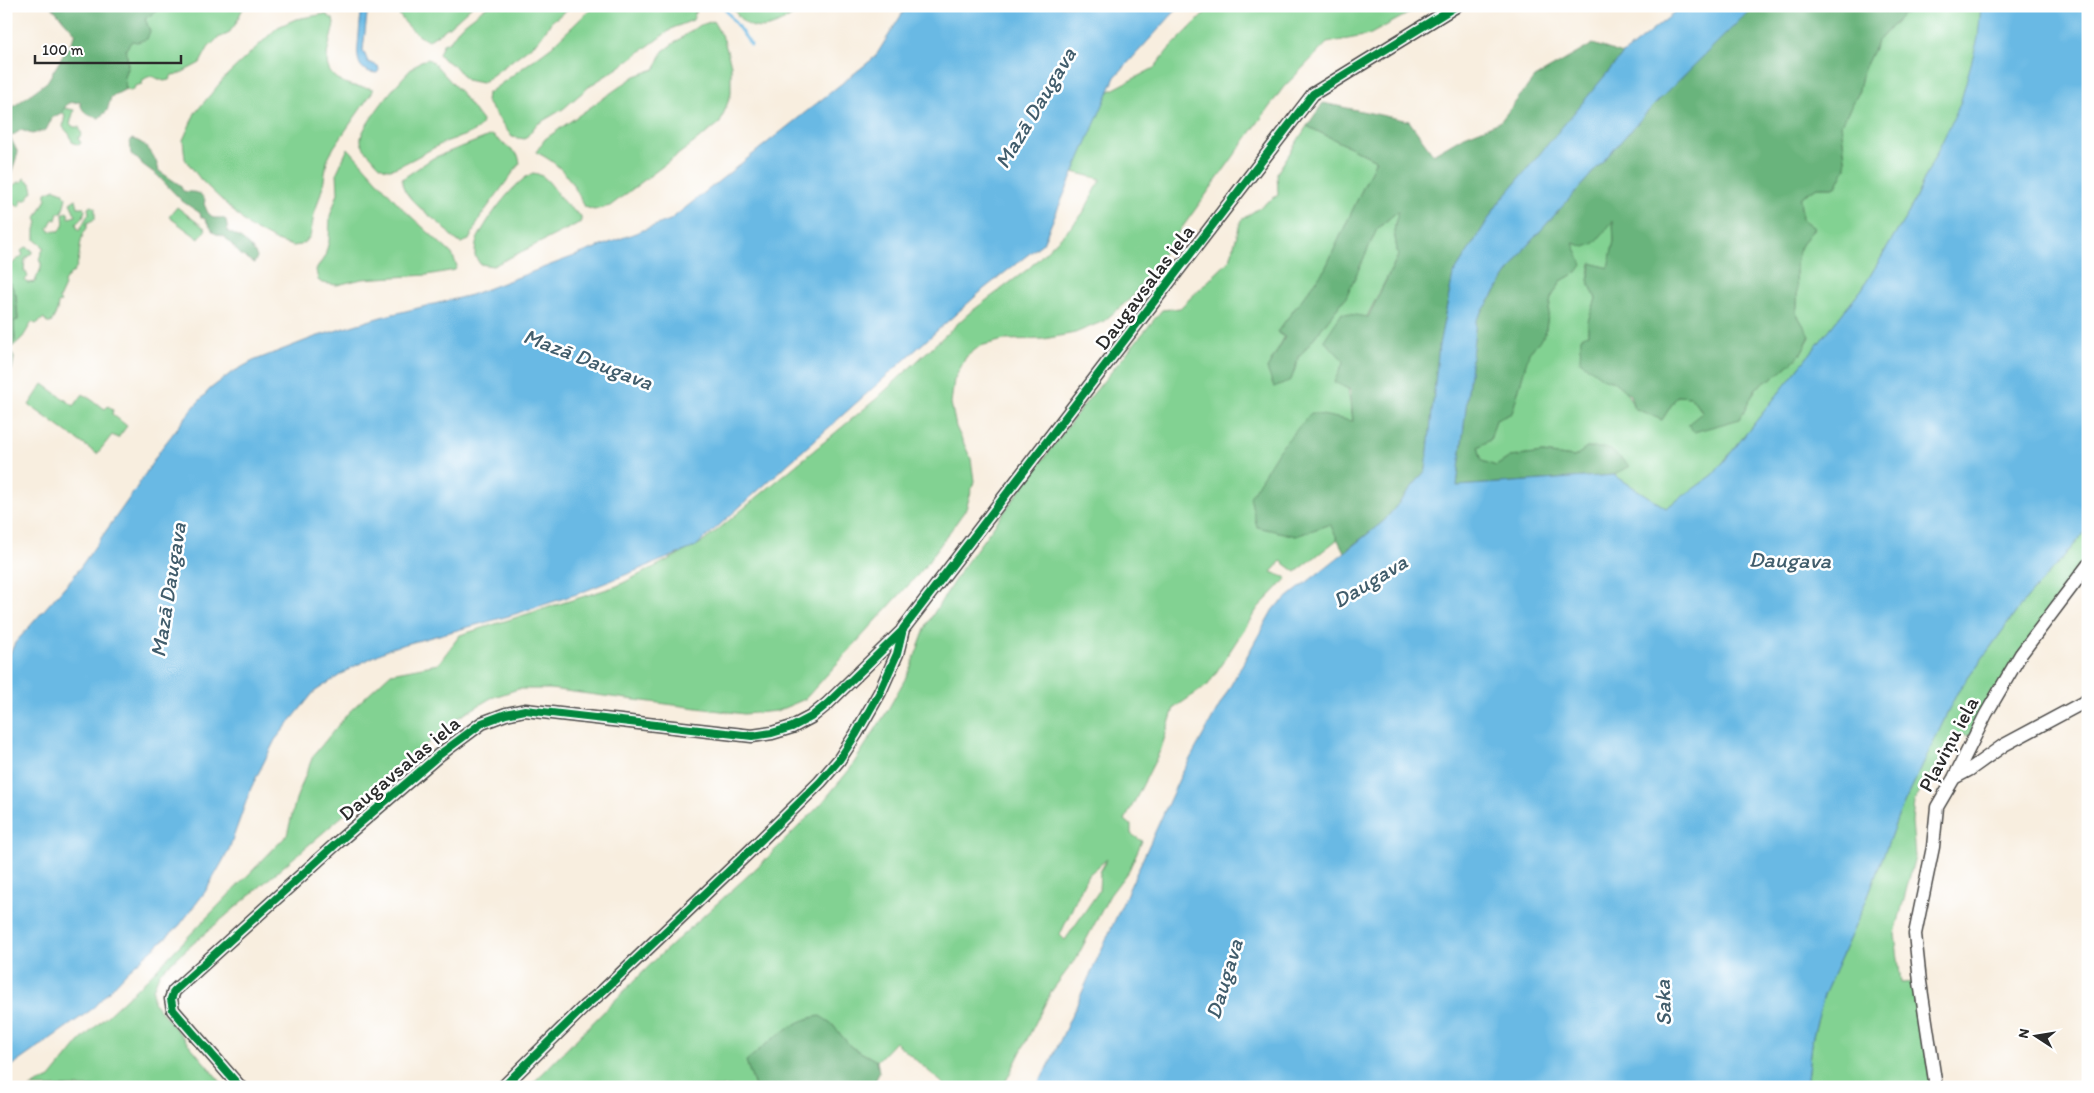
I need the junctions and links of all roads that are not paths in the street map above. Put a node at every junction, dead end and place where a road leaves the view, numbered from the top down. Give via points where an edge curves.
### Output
1 (1454, 8) edge
2 (2088, 565) edge
3 (904, 629) junction
4 (2088, 700) edge
5 (1954, 778) junction
6 (240, 1087) edge
7 (503, 1087) edge
8 (1936, 1087) edge

1 - 3 street, Daugavsalas iela via 1313,94
2 - 5 street, Pļaviņu iela via 2021,654
3 - 6 street, Daugavsalas iela via 811,717 772,733 752,736 525,710 482,722 336,843 174,991 171,999 174,1010
3 - 7 street, Daugavsalas iela via 897,654 875,700 856,734 820,782
4 - 5 street via 2004,744
5 - 8 street, Pļaviņu iela via 1937,807 1933,847 1915,934

